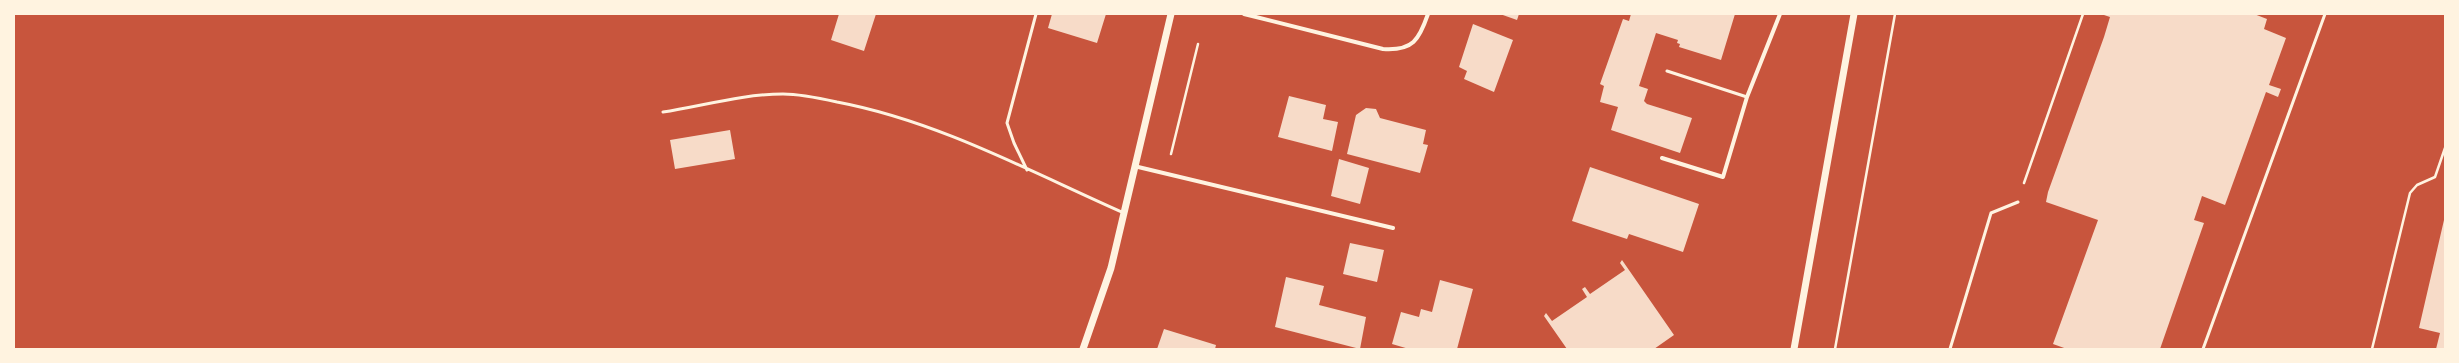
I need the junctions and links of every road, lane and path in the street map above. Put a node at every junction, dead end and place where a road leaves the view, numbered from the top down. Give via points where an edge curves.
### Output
1 (1036, 14) edge
2 (1171, 14) edge
3 (1244, 14) edge
4 (1428, 14) edge
5 (1780, 14) edge
6 (1854, 14) edge
7 (1895, 14) edge
8 (2083, 14) edge
9 (2325, 14) edge
10 (1198, 44) dead end
11 (1667, 71) dead end
12 (1747, 97) junction
13 (663, 112) dead end
14 (2445, 148) edge
15 (1662, 158) dead end
16 (1134, 166) junction
17 (1028, 170) junction
18 (1166, 174) junction
19 (2018, 202) joint
20 (1124, 213) junction
21 (1392, 228) dead end
22 (1083, 349) edge
23 (1794, 349) edge
24 (1835, 349) edge
25 (1950, 349) edge
26 (2204, 349) edge
27 (2372, 349) edge

1 - 17 lane via 1007,123
2 - 16 street
3 - 4 street via 1383,49 1400,50 1414,42
5 - 12 street
6 - 23 street
7 - 24 path
8 - 19 path
9 - 26 lane
10 - 18 path
11 - 12 lane
12 - 15 street via 1724,177
13 - 17 lane via 753,96 800,95 864,107 930,127
14 - 27 path via 2435,177 2417,185 2410,193
16 - 18 street
16 - 20 street
17 - 20 lane
18 - 21 street
19 - 25 lane via 1991,213
20 - 22 street via 1111,268

